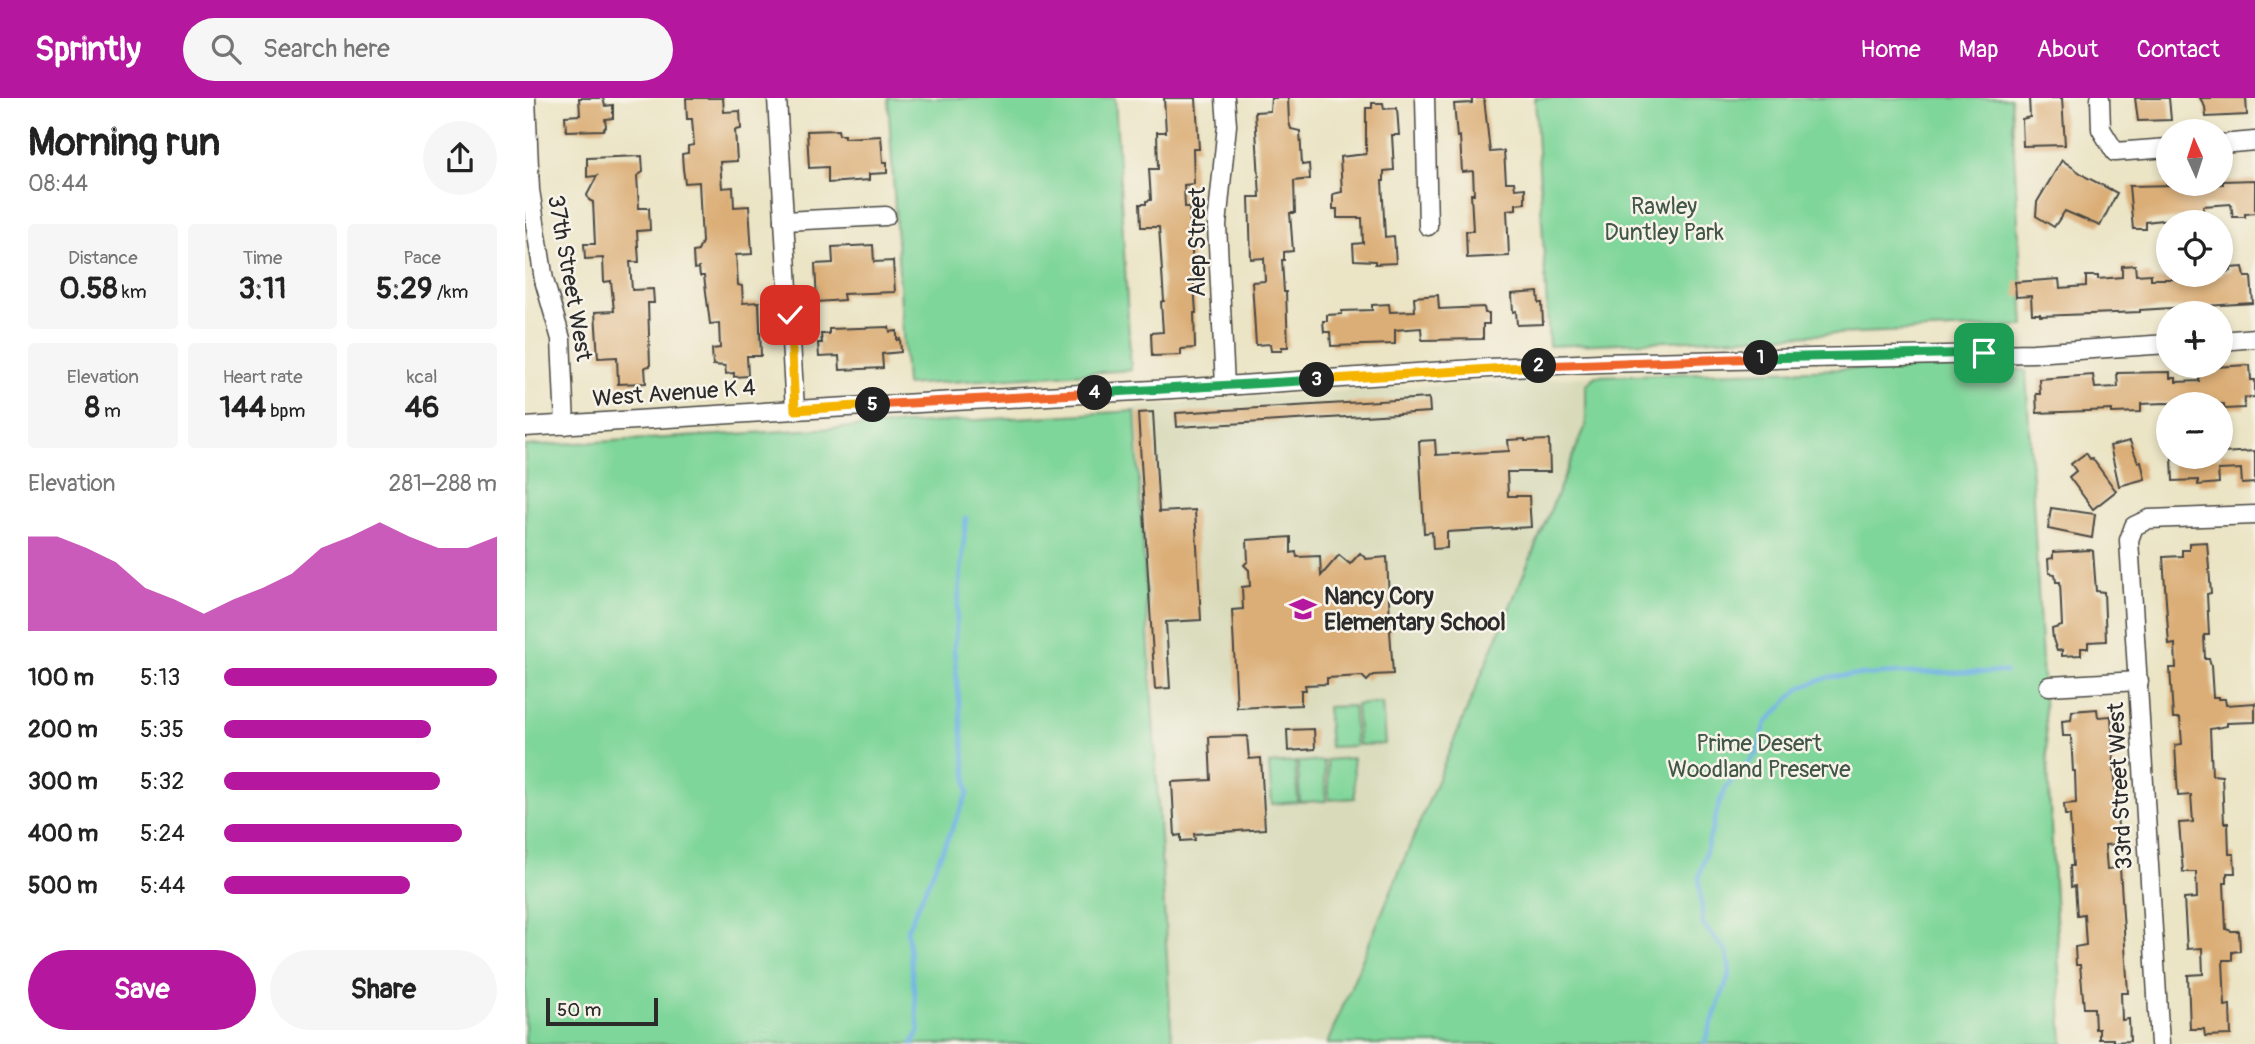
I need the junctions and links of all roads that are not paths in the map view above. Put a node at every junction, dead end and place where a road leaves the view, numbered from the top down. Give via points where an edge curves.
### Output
1 (526, 98) edge
2 (777, 98) edge
3 (1225, 98) edge
4 (1425, 98) edge
5 (2100, 98) edge
6 (2255, 142) edge
7 (2233, 143) edge
8 (2156, 149) edge
9 (886, 216) dead end
10 (784, 221) junction
11 (1428, 226) dead end
12 (2255, 338) edge
13 (2233, 340) edge
14 (2156, 345) edge
15 (1225, 386) junction
16 (795, 410) junction
17 (565, 425) junction
18 (525, 427) edge
19 (2255, 515) edge
20 (2139, 681) junction
21 (2049, 686) dead end
22 (2160, 1044) edge

1 - 17 street, 37th Street West via 530,190 544,280 561,340
2 - 10 street
3 - 15 street, Alep Street via 1227,125 1217,225
4 - 11 street
5 - 8 street via 2102,129 2115,152
6 - 7 street
9 - 10 street
10 - 16 street
12 - 13 street
14 - 15 street, West Avenue K 4 via 2033,353 1585,363
15 - 16 street, West Avenue K 4
16 - 17 street, West Avenue K 4
17 - 18 street, West Avenue K 4
19 - 20 street, 33rd Street West via 2149,519 2134,526 2129,540
20 - 21 street
20 - 22 street, 33rd Street West

